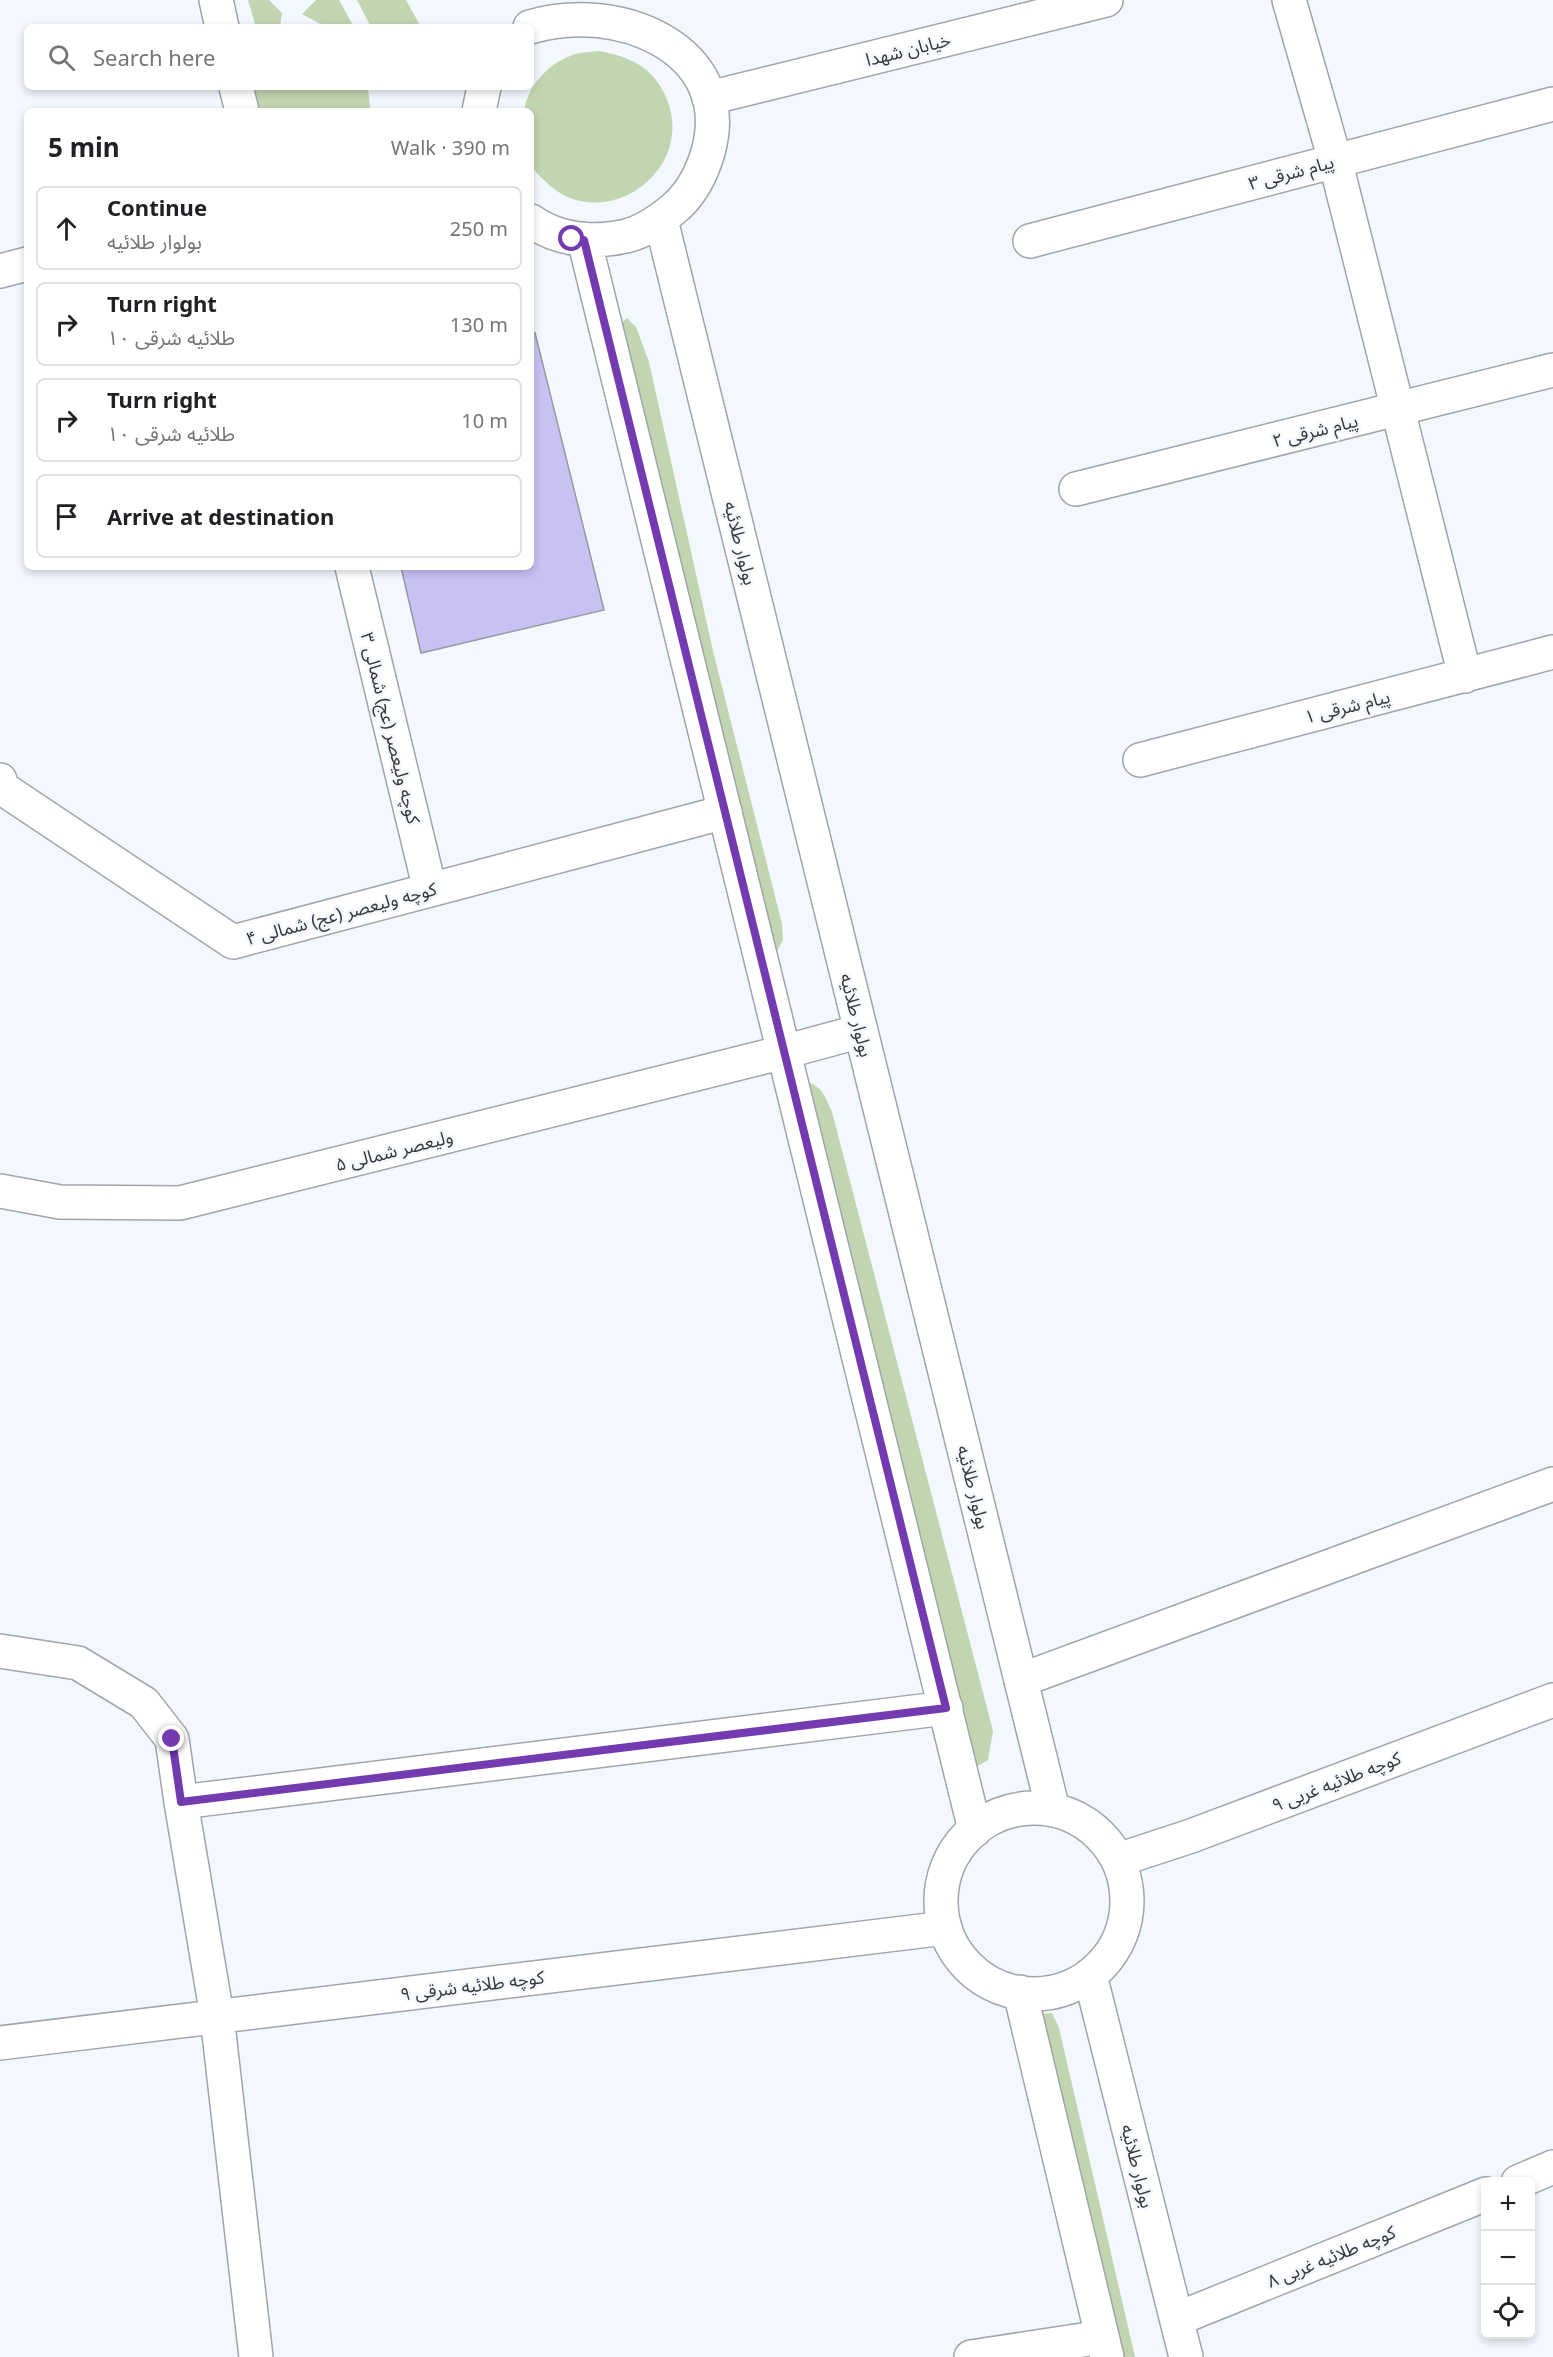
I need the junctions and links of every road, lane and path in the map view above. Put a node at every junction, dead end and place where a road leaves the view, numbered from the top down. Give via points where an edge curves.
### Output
1 (216, 0) edge
2 (1106, 0) edge
3 (1289, 0) edge
4 (608, 4) edge
5 (529, 18) edge
6 (221, 24) edge
7 (237, 90) edge
8 (483, 90) edge
9 (709, 98) junction
10 (1553, 104) edge
11 (241, 108) edge
12 (480, 108) edge
13 (1335, 160) junction
14 (661, 220) junction
15 (534, 223) edge
16 (584, 240) junction
17 (1029, 241) dead end
18 (24, 265) edge
19 (0, 271) edge
20 (1553, 370) edge
21 (1398, 409) junction
22 (1076, 489) dead end
23 (353, 570) edge
24 (1553, 652) edge
25 (1465, 676) junction
26 (1140, 760) dead end
27 (0, 780) edge
28 (725, 812) junction
29 (430, 890) junction
30 (861, 1031) junction
31 (784, 1052) junction
32 (0, 1191) edge
33 (1553, 1484) edge
34 (0, 1651) edge
35 (1021, 1680) junction
36 (1553, 1700) edge
37 (946, 1708) junction
38 (181, 1802) junction
39 (1053, 1810) junction
40 (975, 1830) junction
41 (1118, 1860) junction
42 (945, 1928) junction
43 (1090, 1975) junction
44 (1020, 1992) junction
45 (217, 2016) junction
46 (0, 2043) edge
47 (1553, 2167) edge
48 (1528, 2177) edge
49 (1481, 2196) edge
50 (1177, 2319) junction
51 (1104, 2347) edge
52 (256, 2357) edge
53 (971, 2357) edge
54 (1186, 2357) edge

1 - 6 street
2 - 9 street, خیابان شهدا
3 - 13 street
4 - 5 street
4 - 9 street via 663,28 686,50 703,77
7 - 11 street
8 - 12 street
9 - 14 street via 711,140 703,170 686,197
10 - 13 street, پیام شرقی ۳
13 - 17 street, پیام شرقی ۳
13 - 21 street
14 - 16 street via 635,234 604,241
14 - 30 street, بولوار طلائیه
15 - 16 street
16 - 28 street
18 - 19 street
20 - 21 street, پیام شرقی ۲
21 - 22 street, پیام شرقی ۲
21 - 25 street
23 - 29 street, کوچه ولیعصر (عج) شمالی ۳
24 - 25 street, پیام شرقی ۱
25 - 26 street, پیام شرقی ۱
27 - 29 street, کوچه ولیعصر (عج) شمالی ۴ via 2,788 233,942
28 - 29 street, کوچه ولیعصر (عج) شمالی ۴
28 - 31 street
30 - 31 street, ولیعصر شمالی ۵
30 - 35 street, بولوار طلائیه
31 - 32 street, ولیعصر شمالی ۵ via 180,1203 60,1203
31 - 37 street
33 - 35 street
34 - 38 street via 78,1663 144,1703 172,1739
35 - 39 street, بولوار طلائیه
36 - 41 street, کوچه طلائیه غربی ۹
37 - 38 street
37 - 40 street
38 - 45 street
39 - 40 street via 1012,1810
39 - 41 street via 1089,1825
40 - 42 street via 963,1840 947,1866 941,1897
41 - 43 street via 1127,1892 1126,1918 1117,1943
42 - 44 street via 954,1950 970,1968 989,1983
42 - 45 street, کوچه طلائیه شرقی ۹
43 - 44 street via 1054,1992
43 - 50 street, بولوار طلائیه
44 - 51 street
45 - 46 street, کوچه طلائیه شرقی ۹
45 - 52 street
47 - 48 street
49 - 50 street, کوچه طلائیه غربی ۸
50 - 54 street, بولوار طلائیه
51 - 53 street

